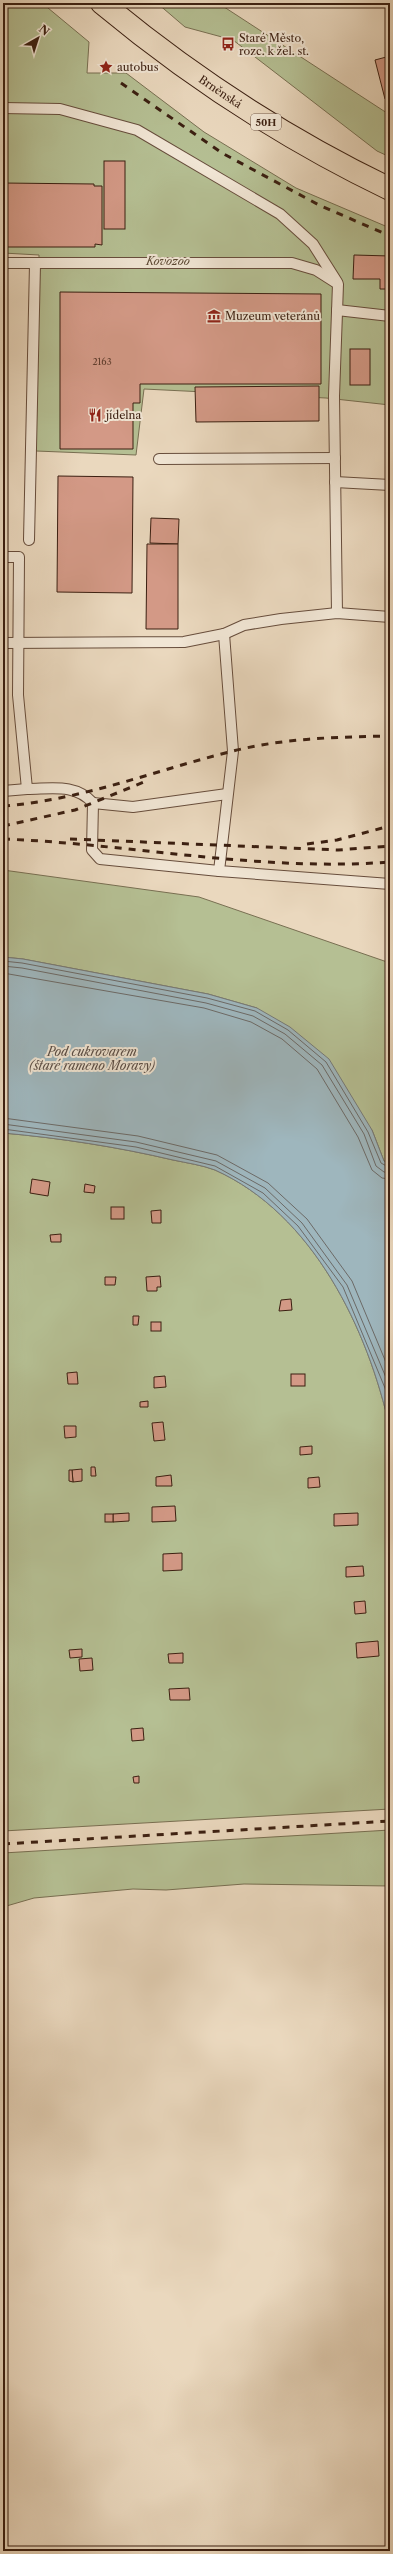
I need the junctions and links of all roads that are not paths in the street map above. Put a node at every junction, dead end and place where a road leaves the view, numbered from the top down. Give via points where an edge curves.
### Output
1 (102, 3) edge
2 (3, 108) edge
3 (390, 189) edge
4 (3, 263) edge
5 (35, 264) junction
6 (338, 284) junction
7 (337, 310) junction
8 (390, 316) edge
9 (335, 458) junction
10 (159, 459) dead end
11 (335, 482) junction
12 (390, 485) edge
13 (29, 540) dead end
14 (3, 556) edge
15 (337, 614) junction
16 (390, 617) edge
17 (224, 634) junction
18 (3, 643) edge
19 (17, 644) junction
20 (26, 789) junction
21 (3, 791) edge
22 (227, 794) junction
23 (93, 803) junction
24 (219, 871) junction
25 (390, 884) edge

1 - 3 main road, Brněnská / 50H via 162,52 245,110 294,139
2 - 6 lane via 60,109 137,130 280,214 313,244
4 - 5 lane
5 - 6 lane via 292,263 316,270
5 - 13 lane
6 - 7 lane
7 - 8 lane
7 - 9 lane
9 - 10 lane
9 - 11 lane
11 - 12 lane
11 - 15 lane
14 - 19 lane via 19,557
15 - 16 lane
15 - 17 lane via 244,625
17 - 19 lane via 184,642
17 - 22 lane via 233,751
18 - 19 lane
19 - 20 lane via 18,695
20 - 21 lane
20 - 23 lane via 72,790 84,794
22 - 23 lane via 133,807
22 - 24 lane
23 - 24 lane via 92,850 100,859
24 - 25 lane

